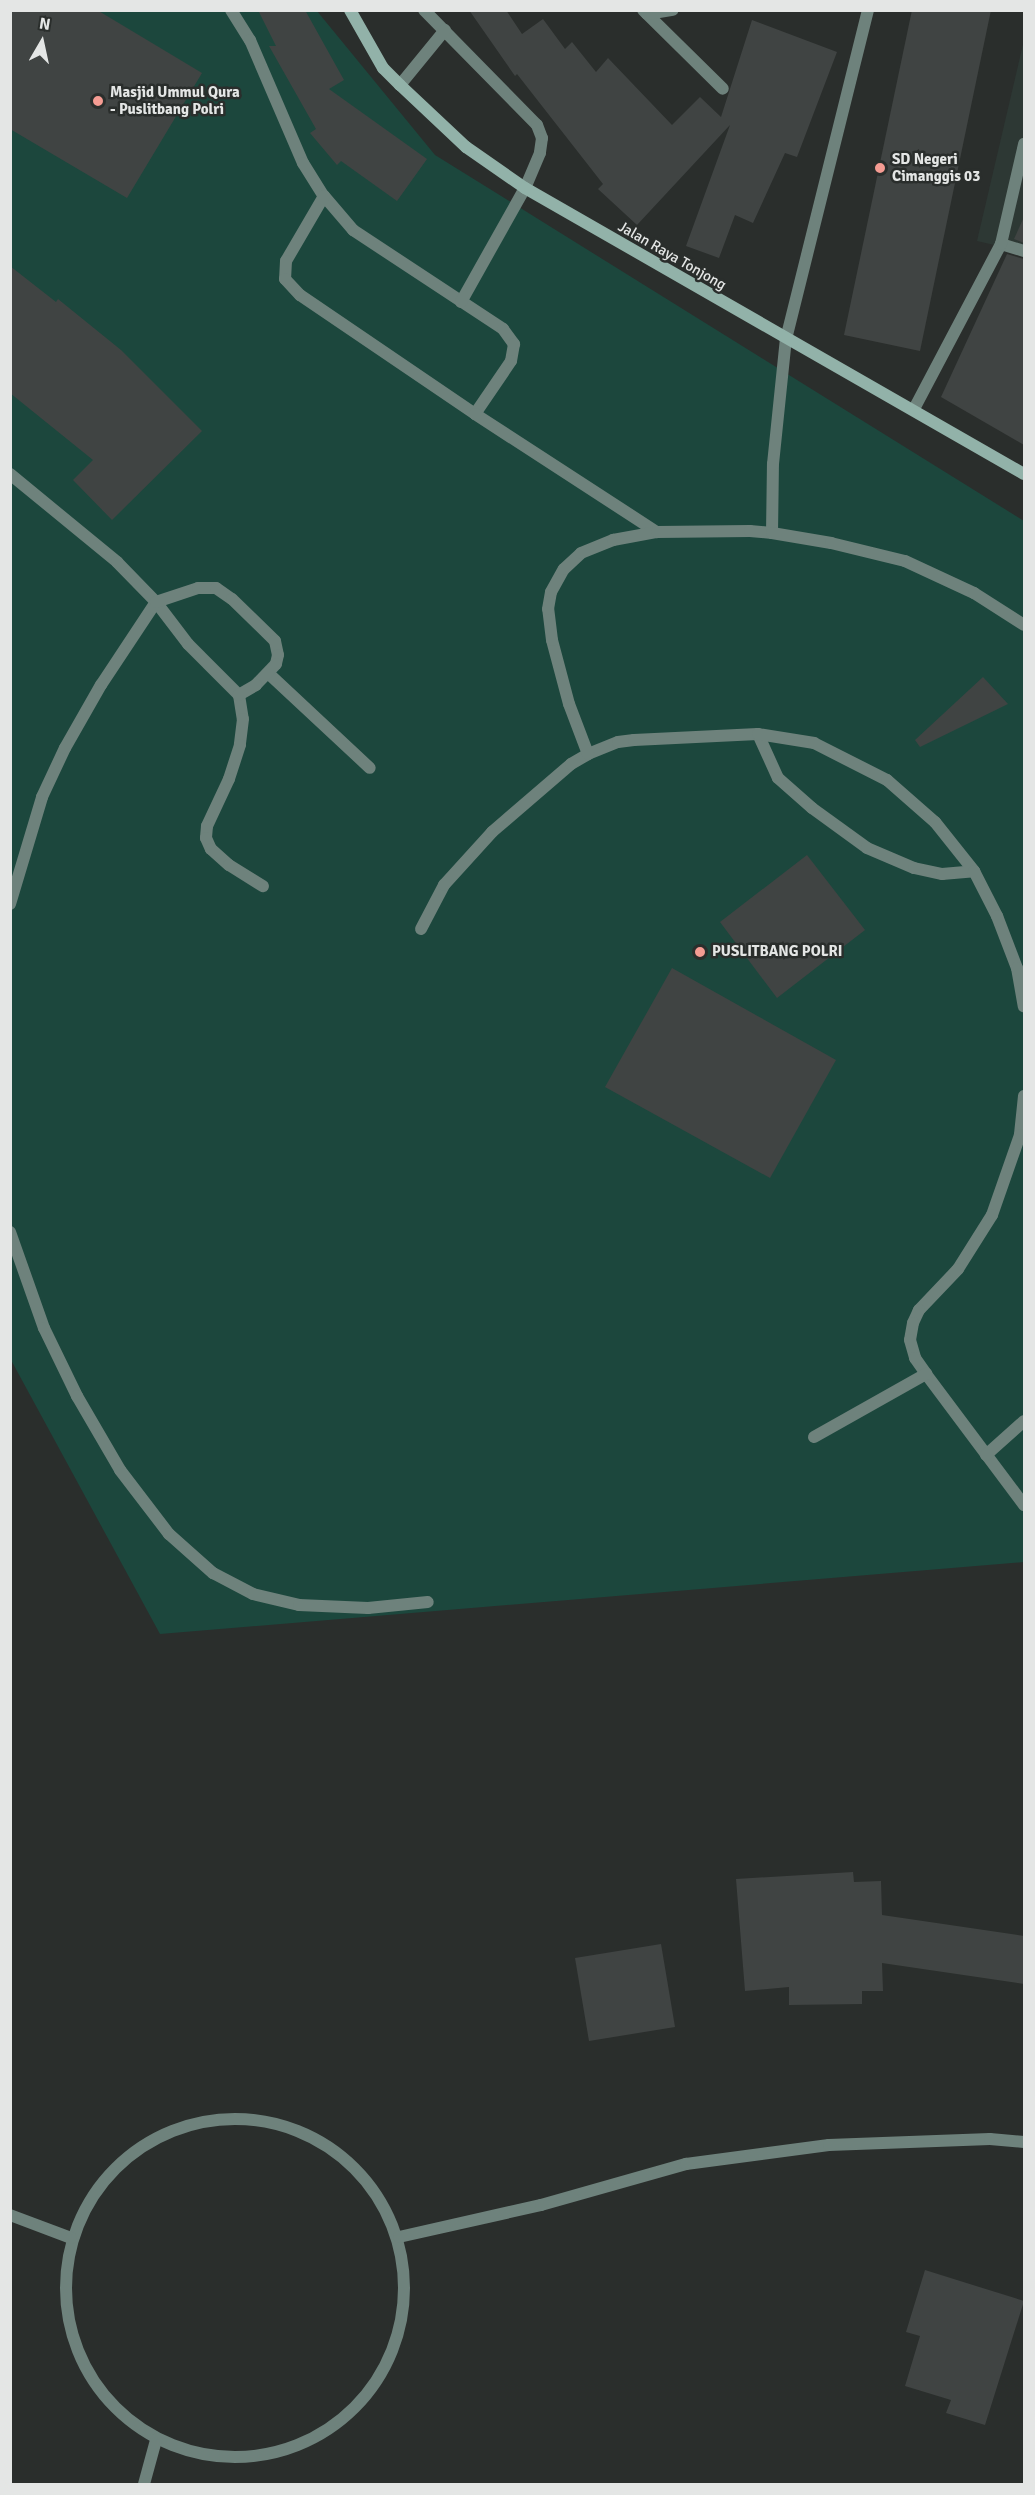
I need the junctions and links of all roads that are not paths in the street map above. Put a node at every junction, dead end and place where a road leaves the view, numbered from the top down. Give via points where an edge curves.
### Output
1 (231, 10) edge
2 (350, 10) edge
3 (424, 10) edge
4 (673, 10) edge
5 (868, 10) edge
6 (645, 12) edge
7 (445, 30) junction
8 (399, 85) junction
9 (723, 89) dead end
10 (1024, 144) edge
11 (525, 188) junction
12 (324, 195) junction
13 (1000, 244) junction
14 (1024, 251) edge
15 (461, 302) junction
16 (786, 339) junction
17 (914, 409) junction
18 (475, 414) junction
19 (10, 474) edge
20 (1024, 474) edge
21 (657, 532) junction
22 (772, 533) junction
23 (156, 602) junction
24 (1024, 625) edge
25 (268, 673) junction
26 (239, 695) junction
27 (758, 734) junction
28 (588, 754) junction
29 (370, 768) dead end
30 (974, 871) junction
31 (263, 886) dead end
32 (10, 904) edge
33 (421, 929) dead end
34 (1024, 1006) edge
35 (1024, 1096) edge
36 (10, 1232) edge
37 (926, 1374) junction
38 (1024, 1421) edge
39 (814, 1437) dead end
40 (986, 1455) junction
41 (1024, 1504) edge
42 (428, 1602) dead end
43 (1024, 2142) edge
44 (10, 2215) edge
45 (399, 2237) junction
46 (71, 2238) junction
47 (156, 2439) junction
48 (144, 2484) edge

1 - 12 street via 250,40 303,162
2 - 8 main road, Jalan Raya Tonjong via 383,68
3 - 7 street
4 - 6 street
5 - 16 street
6 - 9 street
7 - 8 street
7 - 11 street via 537,125 542,138 540,153
8 - 11 main road, Jalan Raya Tonjong via 466,147
10 - 13 street
11 - 15 street
11 - 16 main road, Jalan Raya Tonjong
12 - 15 street via 354,230
12 - 18 street via 286,261 285,279 300,295
13 - 14 street
13 - 17 street
15 - 18 street via 502,329 514,344 511,361
16 - 17 main road, Jalan Raya Tonjong
16 - 22 street via 773,464
17 - 20 main road, Jalan Raya Tonjong
18 - 21 street
19 - 23 street via 117,562
21 - 22 street
21 - 28 street via 613,540 580,552 551,592 552,640 569,704
22 - 24 street via 905,561 974,593
23 - 25 street via 198,588 216,588 275,641 278,655
23 - 26 street via 188,644
23 - 32 street via 64,748 42,797
25 - 26 street
25 - 29 street
26 - 31 street via 243,718 240,745 207,826 206,838 211,849 229,865
27 - 28 street via 634,740
27 - 30 street via 814,743 887,780 935,822
27 - 30 street via 778,778 867,848 914,868 942,874
28 - 33 street via 492,832 444,885
30 - 34 street via 1017,968
35 - 37 street via 1020,1135 992,1215 958,1269 924,1304 913,1323 910,1340 915,1358
36 - 42 street via 44,1328 120,1470 169,1534 213,1573 253,1594 299,1605 368,1608
37 - 39 street
37 - 40 street
38 - 40 street
40 - 41 street
43 - 45 street via 990,2139 829,2145 686,2164 541,2205
44 - 46 street
45 - 46 street via 370,2183 324,2142 266,2121 204,2121 146,2143 100,2183
45 - 47 street via 406,2303 387,2367 346,2419 287,2451 221,2458
46 - 47 street via 64,2296 77,2354 109,2404
47 - 48 street

